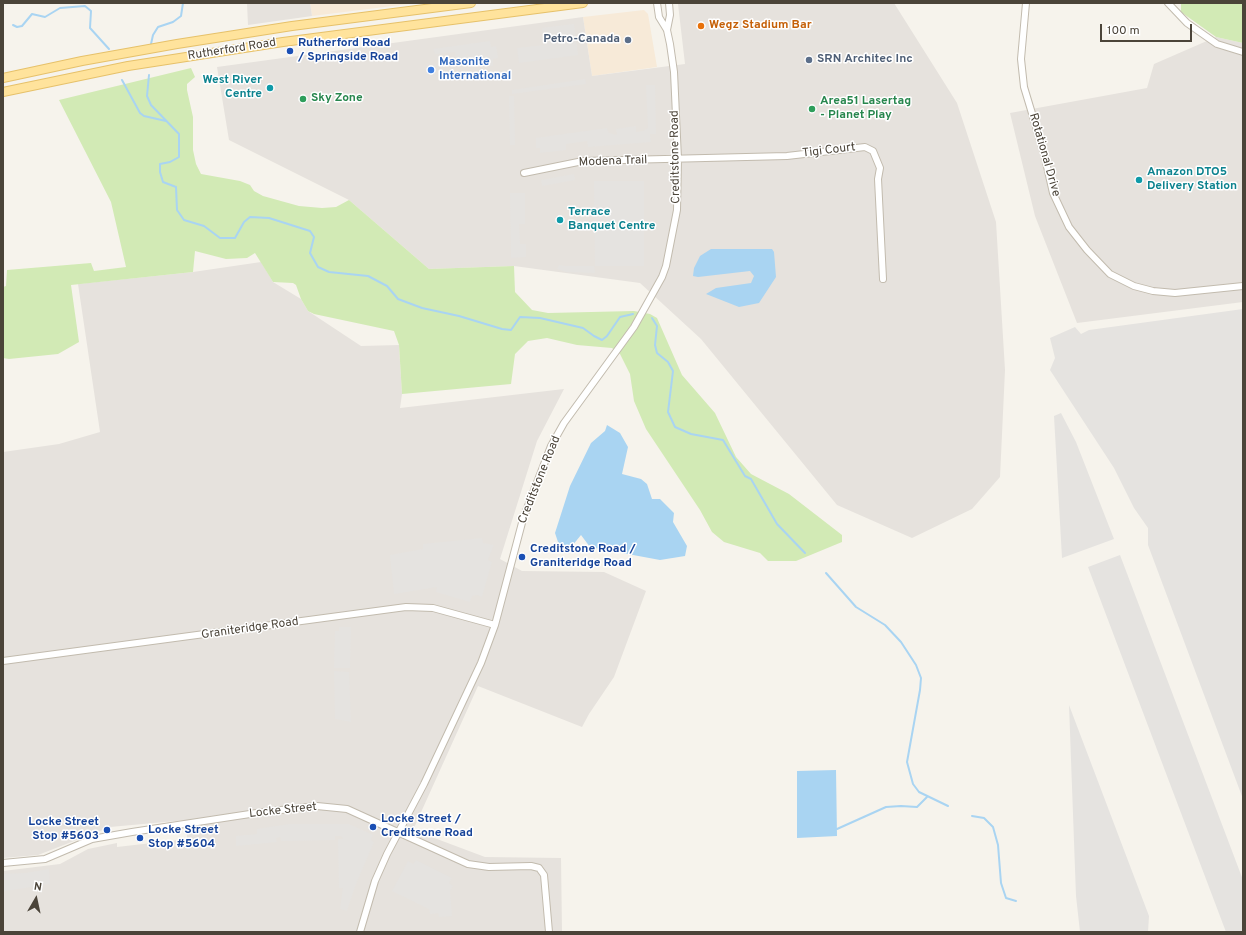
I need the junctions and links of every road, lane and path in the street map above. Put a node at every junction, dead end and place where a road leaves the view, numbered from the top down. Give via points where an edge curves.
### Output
1 (471, 3) edge
2 (583, 3) edge
3 (657, 3) edge
4 (669, 3) edge
5 (1026, 3) edge
6 (1168, 3) edge
7 (667, 30) junction
8 (1243, 52) edge
9 (3, 78) edge
10 (3, 92) edge
11 (678, 159) junction
12 (524, 173) dead end
13 (883, 279) dead end
14 (1243, 286) edge
15 (495, 624) junction
16 (3, 661) edge
17 (399, 831) junction
18 (3, 863) edge
19 (360, 932) edge
20 (549, 932) edge

1 - 9 main road, Rutherford Road via 177,44
2 - 10 main road, Rutherford Road via 276,43 128,66
3 - 7 street, Creditstone Road via 659,17
4 - 7 street, Creditstone Road
5 - 14 street, Rotational Drive via 1021,59 1024,87 1053,193 1069,227 1110,274 1134,286 1175,293
6 - 8 street via 1187,24 1217,44
7 - 11 street, Creditstone Road via 674,72
11 - 12 street, Modena Trail via 583,161
11 - 13 street, Tigi Court via 788,156 858,147 866,147 873,151 880,168 878,179
11 - 15 street, Creditstone Road via 677,210 662,278 634,327 564,423 551,446 523,519
15 - 16 street, Graniteridge Road via 433,608 406,607
15 - 17 street, Creditstone Road via 482,663
17 - 18 street, Locke Street via 347,809 317,806 92,839 45,859
17 - 19 street, Creditstone Road via 375,881
17 - 20 street, Locke Street via 468,864 539,868 544,875

